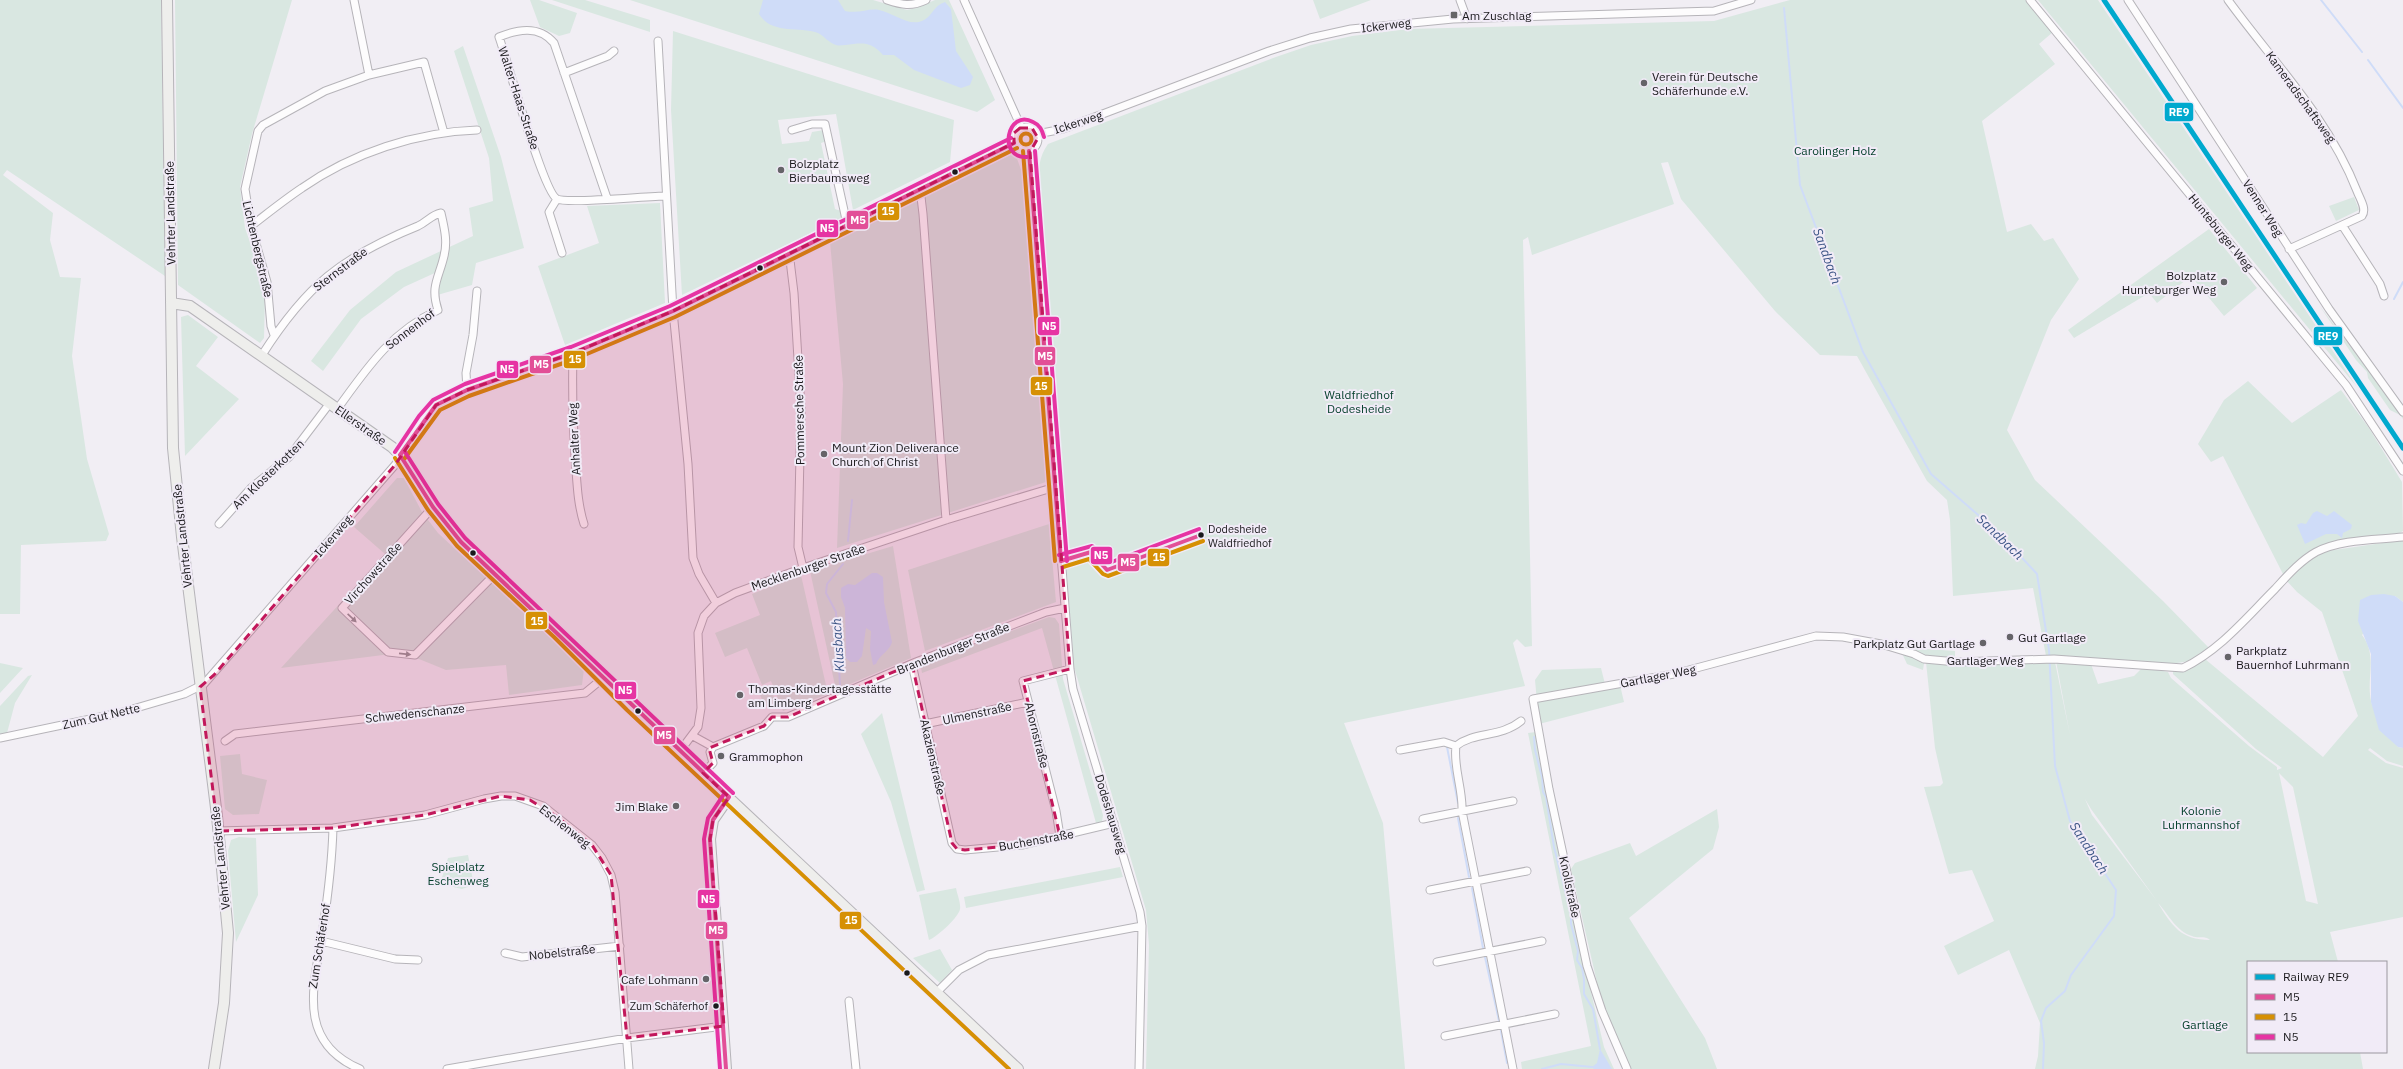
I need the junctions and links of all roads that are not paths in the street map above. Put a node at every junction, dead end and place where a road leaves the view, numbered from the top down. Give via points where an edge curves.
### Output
1 (167, 0) edge
2 (354, 0) edge
3 (887, 0) edge
4 (926, 0) edge
5 (964, 0) edge
6 (1460, 0) edge
7 (1751, 0) edge
8 (2030, 0) edge
9 (2128, 0) edge
10 (2228, 0) edge
11 (1467, 19) junction
12 (658, 41) dead end
13 (614, 51) dead end
14 (564, 73) junction
15 (370, 75) junction
16 (1021, 127) junction
17 (477, 130) dead end
18 (792, 130) dead end
19 (444, 133) junction
20 (1037, 134) junction
21 (1014, 143) junction
22 (1029, 150) junction
23 (918, 189) junction
24 (666, 196) junction
25 (557, 198) junction
26 (607, 198) junction
27 (441, 213) joint
28 (847, 224) junction
29 (2342, 225) junction
30 (251, 226) junction
31 (2289, 249) junction
32 (789, 252) junction
33 (562, 253) dead end
34 (477, 291) dead end
35 (2384, 296) dead end
36 (171, 303) junction
37 (673, 311) junction
38 (274, 335) junction
39 (573, 353) junction
40 (262, 355) junction
41 (467, 390) junction
42 (334, 406) junction
43 (2403, 412) edge
44 (400, 455) junction
45 (2403, 471) edge
46 (1055, 486) junction
47 (434, 508) junction
48 (946, 520) junction
49 (219, 524) dead end
50 (584, 524) dead end
51 (2403, 537) edge
52 (1091, 552) dead end
53 (1061, 561) junction
54 (803, 568) junction
55 (495, 574) junction
56 (716, 603) junction
57 (1065, 608) junction
58 (912, 664) junction
59 (1070, 669) junction
60 (602, 679) junction
61 (200, 687) junction
62 (1533, 698) joint
63 (1028, 702) junction
64 (1521, 721) dead end
65 (925, 724) junction
66 (693, 736) junction
67 (0, 738) edge
68 (225, 741) dead end
69 (1456, 746) junction
70 (712, 747) junction
71 (1400, 750) dead end
72 (680, 752) junction
73 (703, 773) junction
74 (729, 798) junction
75 (1513, 801) dead end
76 (1462, 811) junction
77 (1423, 819) dead end
78 (1114, 824) junction
79 (333, 828) junction
80 (218, 831) junction
81 (1060, 836) junction
82 (957, 849) joint
83 (1526, 871) dead end
84 (1476, 881) junction
85 (1430, 890) dead end
86 (1142, 926) junction
87 (321, 941) junction
88 (1542, 941) dead end
89 (620, 946) junction
90 (1489, 952) junction
91 (505, 953) dead end
92 (418, 960) dead end
93 (1437, 962) dead end
94 (937, 992) junction
95 (849, 1001) dead end
96 (1555, 1014) dead end
97 (1505, 1025) junction
98 (724, 1026) junction
99 (1445, 1036) dead end
100 (627, 1038) junction
101 (214, 1069) edge
102 (360, 1069) edge
103 (447, 1069) edge
104 (629, 1069) edge
105 (726, 1069) edge
106 (856, 1069) edge
107 (1018, 1069) edge
108 (1139, 1069) edge
109 (1513, 1069) edge
110 (1627, 1069) edge

1 - 36 street, Vehrter Landstraße
2 - 15 street
3 - 4 street via 906,6
5 - 16 street
6 - 11 street
7 - 11 street, Ickerweg via 1714,11
8 - 45 street, Hunteburger Weg via 2346,385
9 - 31 street, Venner Weg
10 - 29 street, Kameradschaftsweg via 2324,125 2346,162 2364,213
11 - 20 street, Ickerweg via 1408,22 1351,29 1310,38 1063,129
12 - 24 street
13 - 14 street via 608,56
14 - 25 street, Walter-Haas-Straße via 554,42 549,37 518,29 499,37 538,159 550,192
14 - 26 street, Walter-Haas-Straße
15 - 19 street, Lichtenbergstraße via 424,62
15 - 30 street, Lichtenbergstraße via 325,91 263,125 258,131 245,189
16 - 20 street via 1032,128
16 - 21 street via 1014,133
17 - 19 street
18 - 28 street via 812,124 826,124
19 - 30 street via 385,147 348,162 303,187
20 - 22 street via 1036,146
21 - 22 street via 1021,150
21 - 23 street, Ickerweg
22 - 46 street, Dodeshausweg
23 - 28 street, Ickerweg
23 - 48 street via 924,220
24 - 26 street
24 - 37 street
25 - 26 street
25 - 33 street via 549,212
27 - 38 street, Sternstraße via 431,215 423,224 371,246 319,282 292,310
27 - 42 street, Sonnenhof via 446,238 433,297 438,310 406,329 384,348
28 - 32 street, Ickerweg
29 - 31 street, Kameradschaftsweg
29 - 35 street via 2380,284
30 - 38 street, Lichtenbergstraße via 267,282
31 - 43 street, Venner Weg
32 - 37 street, Ickerweg
32 - 54 street, Pommersche Straße via 801,409 798,548
34 - 41 street via 466,373
36 - 40 street, Ellerstraße via 190,306
36 - 61 street, Vehrter Landstraße via 173,448
37 - 39 street, Ickerweg
37 - 56 street via 688,464 693,558
38 - 40 street, Sternstraße
39 - 41 street, Ickerweg
39 - 50 street, Anhalter Weg via 572,402 577,480
40 - 42 street, Ellerstraße
41 - 44 street, Ickerweg via 436,405
42 - 44 street, Ellerstraße via 385,441
42 - 49 street, Am Klosterkotten via 289,458 251,488
44 - 47 street, Ellerstraße
44 - 61 street, Ickerweg via 219,669
46 - 48 street, Mecklenburger Straße
46 - 53 street, Dodeshausweg
47 - 55 street, Ellerstraße via 461,542
47 -> 55 street, Virchowstraße via 342,608 388,652 415,655
48 - 54 street, Mecklenburger Straße
51 - 62 street, Gartlager Weg via 2342,545 2316,552 2284,579 2226,639 2201,659 2182,668 2054,659 1979,662 1924,659 1881,644 1843,637 1816,636 1674,674
52 - 53 street
53 - 57 street, Dodeshausweg
54 - 56 street, Mecklenburger Straße via 735,593
55 - 60 street, Ellerstraße
56 - 66 street, Mecklenburger Straße via 704,616 698,633 701,708 698,727
57 - 58 street, Brandenburger Straße via 1027,619
57 - 59 street, Dodeshausweg
58 - 65 street, Akazienstraße
58 - 70 street, Brandenburger Straße via 788,717 772,717 764,726
59 - 63 street, Ahornstraße via 1024,681
59 - 78 street, Dodeshausweg via 1073,689
60 - 68 street, Schwedenschanze via 585,693 235,734
60 - 72 street, Ellerstraße
61 - 67 street, Zum Gut Nette via 119,713
61 - 80 street, Vehrter Landstraße
62 - 110 street, Knollstraße via 1549,789 1587,966 1602,1011
63 - 65 street, Ulmenstraße
63 - 81 street, Ahornstraße
64 - 69 street via 1511,729 1463,740
65 - 82 street, Akazienstraße via 952,843
66 - 70 street
66 - 72 street, Mecklenburger Straße
69 - 71 street via 1444,742
69 - 76 street
70 - 73 street via 710,752 713,763
72 - 73 street, Ellerstraße
73 - 74 street, Ellerstraße
74 - 94 street, Ellerstraße
74 - 98 street via 713,820 710,838
75 - 76 street
76 - 77 street
76 - 84 street
78 - 81 street, Buchenstraße
78 - 86 street, Dodeshausweg
79 - 80 street, Eschenweg
79 - 87 street, Zum Schäferhof via 333,851
79 - 89 street, Eschenweg via 425,815 501,796 530,800 556,816 592,845 602,858 611,875 615,892
80 - 101 street, Vehrter Landstraße via 228,951 224,1003
81 - 82 street, Buchenstraße via 1022,845
83 - 84 street
84 - 85 street
84 - 90 street
86 - 94 street via 988,955 960,970
86 - 108 street, Dodeshausweg
87 - 92 street via 395,959
87 - 102 street, Zum Schäferhof via 313,981 314,1015 318,1028 333,1049 342,1059
88 - 90 street
89 - 91 street, Nobelstraße via 522,956
89 - 100 street, Eschenweg
90 - 93 street
90 - 97 street
94 - 107 street, Ellerstraße
95 - 106 street
96 - 97 street
97 - 99 street
97 - 109 street
98 - 100 street
98 - 105 street
100 - 103 street
100 - 104 street, Eschenweg

